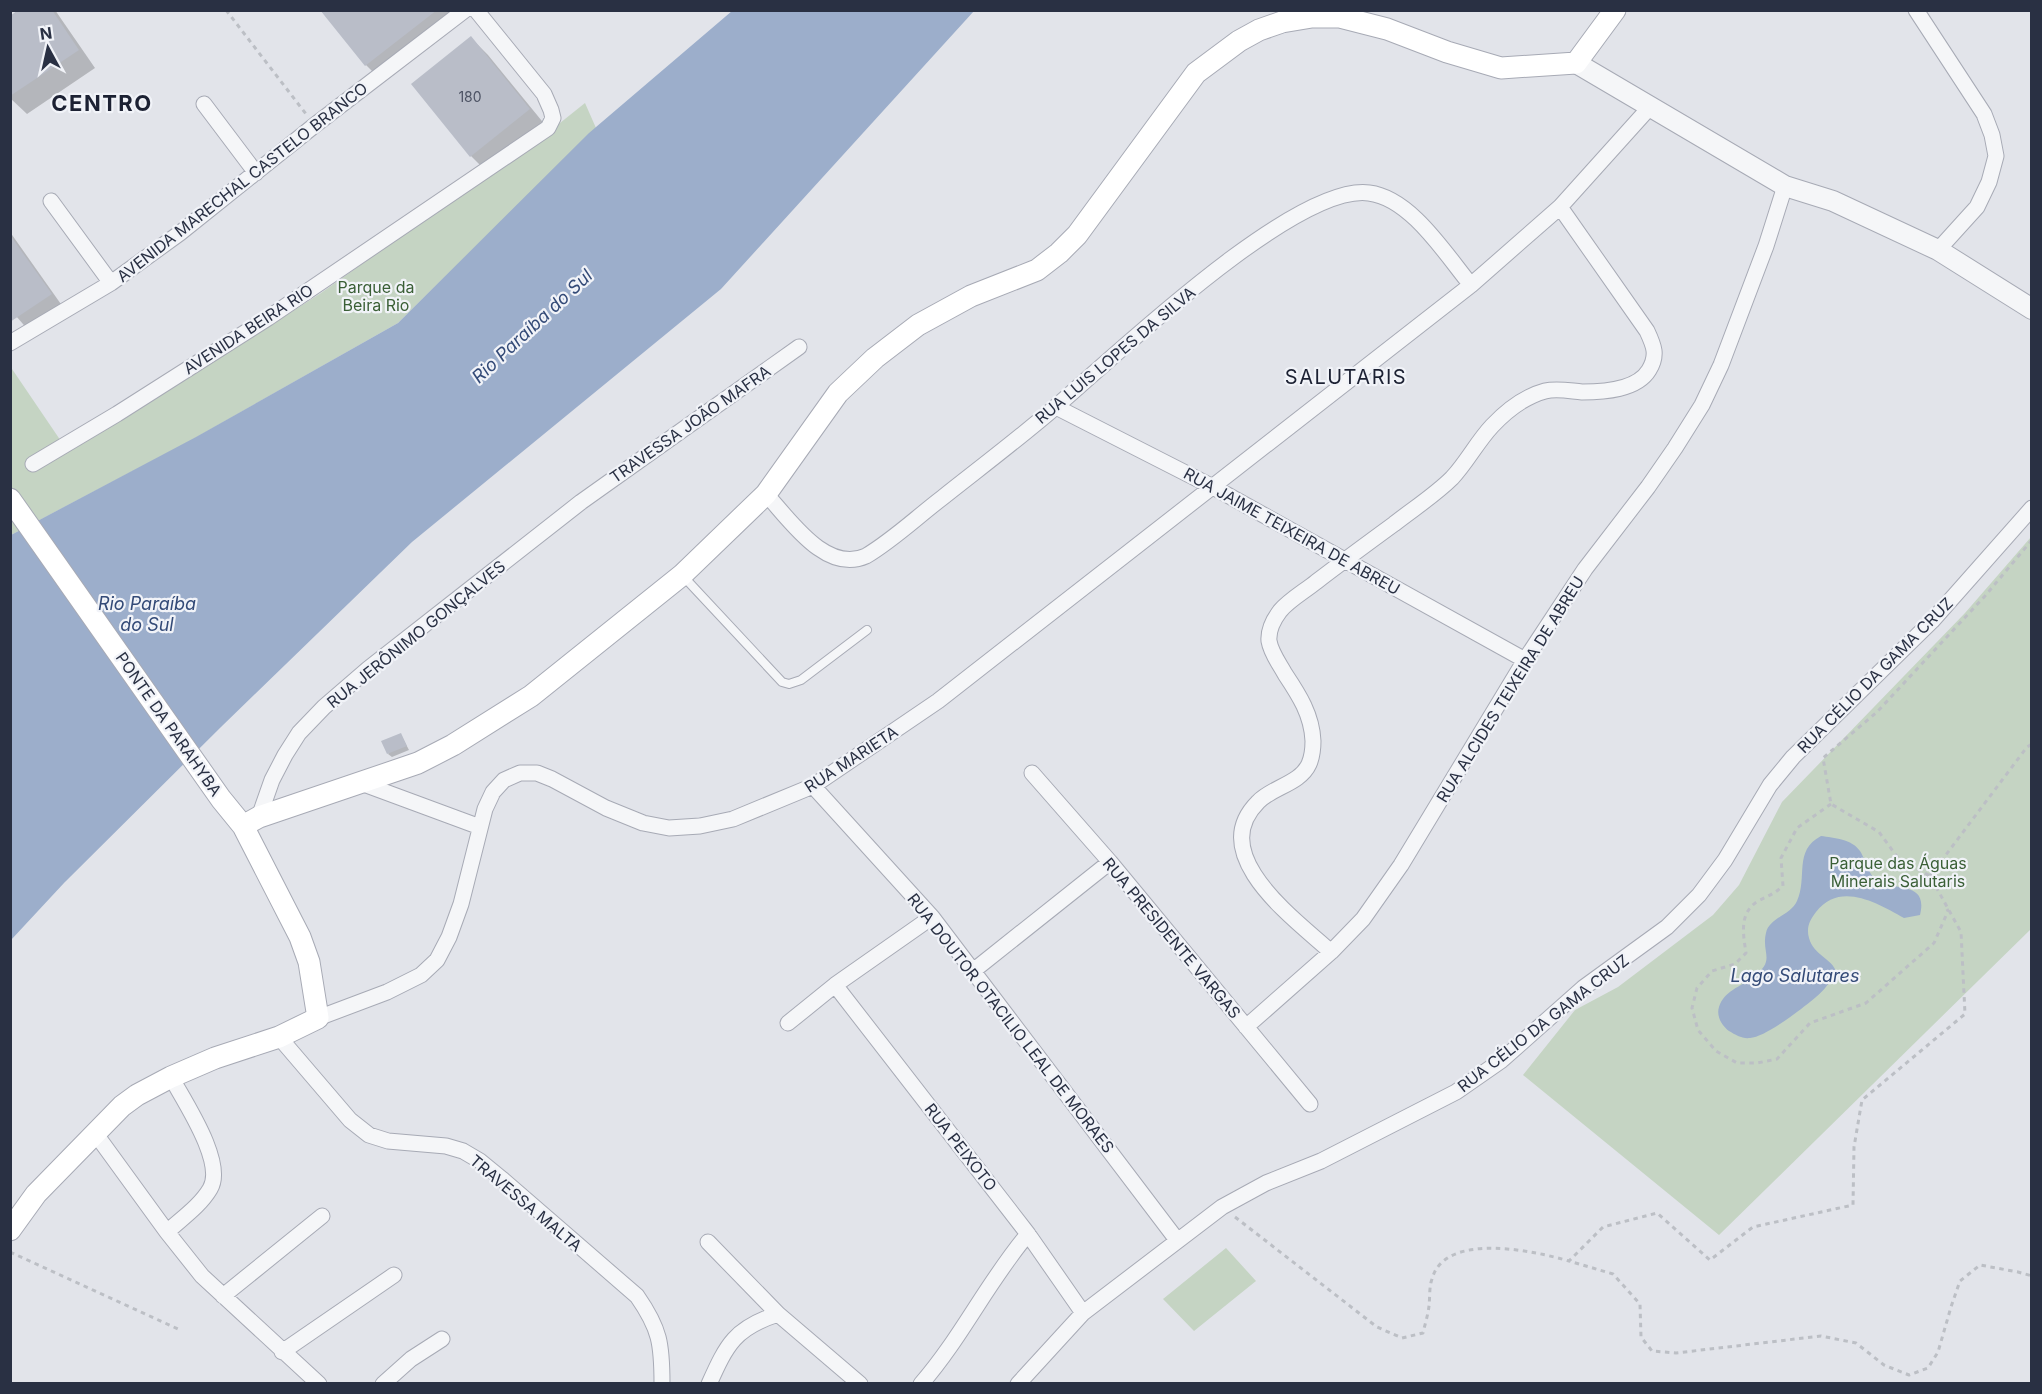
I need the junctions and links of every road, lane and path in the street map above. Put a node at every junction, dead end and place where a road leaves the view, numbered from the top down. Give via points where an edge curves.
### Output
1 (226, 10) edge
2 (465, 10) edge
3 (476, 10) edge
4 (1615, 10) edge
5 (1916, 10) edge
6 (1576, 63) junction
7 (204, 104) dead end
8 (1650, 107) junction
9 (315, 125) junction
10 (256, 173) junction
11 (1785, 186) junction
12 (51, 201) dead end
13 (1560, 207) junction
14 (1938, 250) junction
15 (111, 283) junction
16 (1471, 285) junction
17 (2031, 309) edge
18 (10, 343) edge
19 (799, 346) dead end
20 (1056, 406) junction
21 (33, 464) dead end
22 (1213, 487) junction
23 (766, 494) junction
24 (12, 501) edge
25 (581, 502) joint
26 (2031, 508) edge
27 (2031, 540) edge
28 (1344, 560) junction
29 (682, 575) junction
30 (867, 630) dead end
31 (1525, 660) junction
32 (2031, 744) edge
33 (1032, 773) dead end
34 (362, 783) junction
35 (813, 786) junction
36 (1831, 804) junction
37 (251, 822) junction
38 (480, 827) junction
39 (1110, 862) junction
40 (1930, 876) junction
41 (932, 917) junction
42 (1331, 952) junction
43 (973, 971) junction
44 (835, 985) junction
45 (318, 1018) junction
46 (788, 1023) dead end
47 (1246, 1026) junction
48 (279, 1037) junction
49 (171, 1077) junction
50 (1310, 1104) dead end
51 (95, 1133) junction
52 (1222, 1207) junction
53 (322, 1216) dead end
54 (10, 1230) edge
55 (167, 1232) junction
56 (1028, 1234) junction
57 (1177, 1240) junction
58 (708, 1242) dead end
59 (10, 1252) edge
60 (1569, 1261) junction
61 (394, 1275) dead end
62 (2031, 1276) edge
63 (223, 1296) junction
64 (1083, 1313) junction
65 (778, 1314) junction
66 (178, 1329) dead end
67 (442, 1339) dead end
68 (282, 1352) junction
69 (319, 1383) edge
70 (383, 1383) edge
71 (662, 1383) edge
72 (709, 1383) edge
73 (861, 1383) edge
74 (921, 1383) edge
75 (1018, 1383) edge

1 - 9 path
2 - 9 street, AVENIDA MARECHAL CASTELO BRANCO
3 - 21 street, AVENIDA BEIRA RIO via 543,94 553,118 551,124 268,318
4 - 6 main road
5 - 14 street via 1984,114 1996,156 1977,207
6 - 8 street
6 - 23 main road via 1500,68 1340,17 1312,17 1259,30 1196,74 1077,235 1059,253 1036,270 971,296 918,325 875,358 838,393
7 - 10 street
8 - 11 street
8 - 13 street, RUA MARIETA
9 - 10 street, AVENIDA MARECHAL CASTELO BRANCO
10 - 15 street, AVENIDA MARECHAL CASTELO BRANCO
11 - 14 street via 1833,201
11 - 31 street, RUA ALCIDES TEIXEIRA DE ABREU via 1721,365 1702,405
12 - 15 street
13 - 16 street, RUA MARIETA
13 - 28 street via 1647,331 1656,353 1647,374 1616,389 1548,390 1513,405 1452,477
14 - 17 street
15 - 18 street, AVENIDA MARECHAL CASTELO BRANCO
16 - 20 street, RUA LUIS LOPES DA SILVA via 1401,206 1370,192 1331,198 1246,248 1183,296
16 - 22 street, RUA MARIETA
19 - 25 street, TRAVESSA JOÃO MAFRA
20 - 22 street, RUA JAIME TEIXEIRA DE ABREU
20 - 23 street, RUA LUIS LOPES DA SILVA via 873,552 859,559 830,556 817,548
22 - 28 street, RUA JAIME TEIXEIRA DE ABREU
22 - 35 street, RUA MARIETA via 938,701
23 - 29 main road
24 - 37 main road, PONTE DA PARAHYBA via 221,799
25 - 37 street, RUA JERÔNIMO GONÇALVES via 324,707 299,733 285,755
26 - 52 street, RUA CÉLIO DA GAMA CRUZ via 1932,621 1793,757 1770,785 1725,860 1699,895 1667,927 1583,988 1502,1060 1456,1092
27 - 36 path via 1985,596 1877,712 1823,758
28 - 31 street, RUA JAIME TEIXEIRA DE ABREU
28 - 42 street via 1282,609 1272,623 1269,639 1274,656 1308,711 1313,748 1309,765 1295,779 1259,801 1247,816 1241,834 1243,854 1270,896
29 - 30 lane via 782,682 801,680
29 - 34 main road via 554,679 492,722 418,763
31 - 42 street, RUA ALCIDES TEIXEIRA DE ABREU via 1401,865 1363,919
32 - 40 path
33 - 39 street, RUA PRESIDENTE VARGAS
34 - 37 main road
34 - 38 street
35 - 38 street, RUA MARIETA via 733,819 669,828 643,823 606,808 537,773 520,773 504,780 493,792
35 - 41 street, RUA DOUTOR OTACILIO LEAL DE MORAES
36 - 40 path via 1879,832 1898,858
36 - 40 path via 1797,828 1781,858 1783,886 1746,912 1742,930 1746,953 1735,964 1712,971 1697,988 1692,1008 1698,1030 1716,1051 1737,1063 1777,1059 1810,1023 1866,1003 1934,943 1948,911
37 - 45 main road, PONTE DA PARAHYBA via 309,962
38 - 45 street, RUA MARIETA via 460,904 437,960 421,975 396,988
39 - 43 street
39 - 47 street, RUA PRESIDENTE VARGAS
40 - 60 path via 1961,932 1965,1014 1862,1100 1854,1147 1853,1204 1753,1227 1710,1260 1657,1213 1603,1227
41 - 43 street, RUA DOUTOR OTACILIO LEAL DE MORAES
41 - 44 street
42 - 47 street, RUA ALCIDES TEIXEIRA DE ABREU
43 - 57 street, RUA DOUTOR OTACILIO LEAL DE MORAES
44 - 46 street
44 - 56 street, RUA PEIXOTO
45 - 48 main road
47 - 50 street, RUA PRESIDENTE VARGAS
48 - 49 main road
48 - 71 street, TRAVESSA MALTA via 350,1120 369,1134 388,1142 463,1151 502,1179 637,1296 659,1336
49 - 51 main road via 122,1106
49 - 55 street via 209,1150 214,1174 212,1186 202,1200
51 - 54 main road via 36,1194
51 - 55 street
52 - 57 street, RUA CÉLIO DA GAMA CRUZ
52 - 60 path via 1377,1327 1402,1338 1423,1333 1432,1278 1445,1257 1472,1249 1538,1252
53 - 63 street
55 - 63 street
56 - 64 street, RUA PEIXOTO
56 - 74 street via 995,1277 954,1344
57 - 64 street, RUA CÉLIO DA GAMA CRUZ
58 - 65 street
59 - 66 path
60 - 62 path via 1613,1274 1640,1304 1641,1337 1652,1351 1676,1353 1821,1336 1856,1342 1884,1365 1909,1375 1928,1368 1938,1352 1960,1281 1980,1265
61 - 68 street
63 - 68 street
64 - 75 street, RUA CÉLIO DA GAMA CRUZ
65 - 72 street via 746,1327 733,1340
65 - 73 street
67 - 70 street
68 - 69 street

